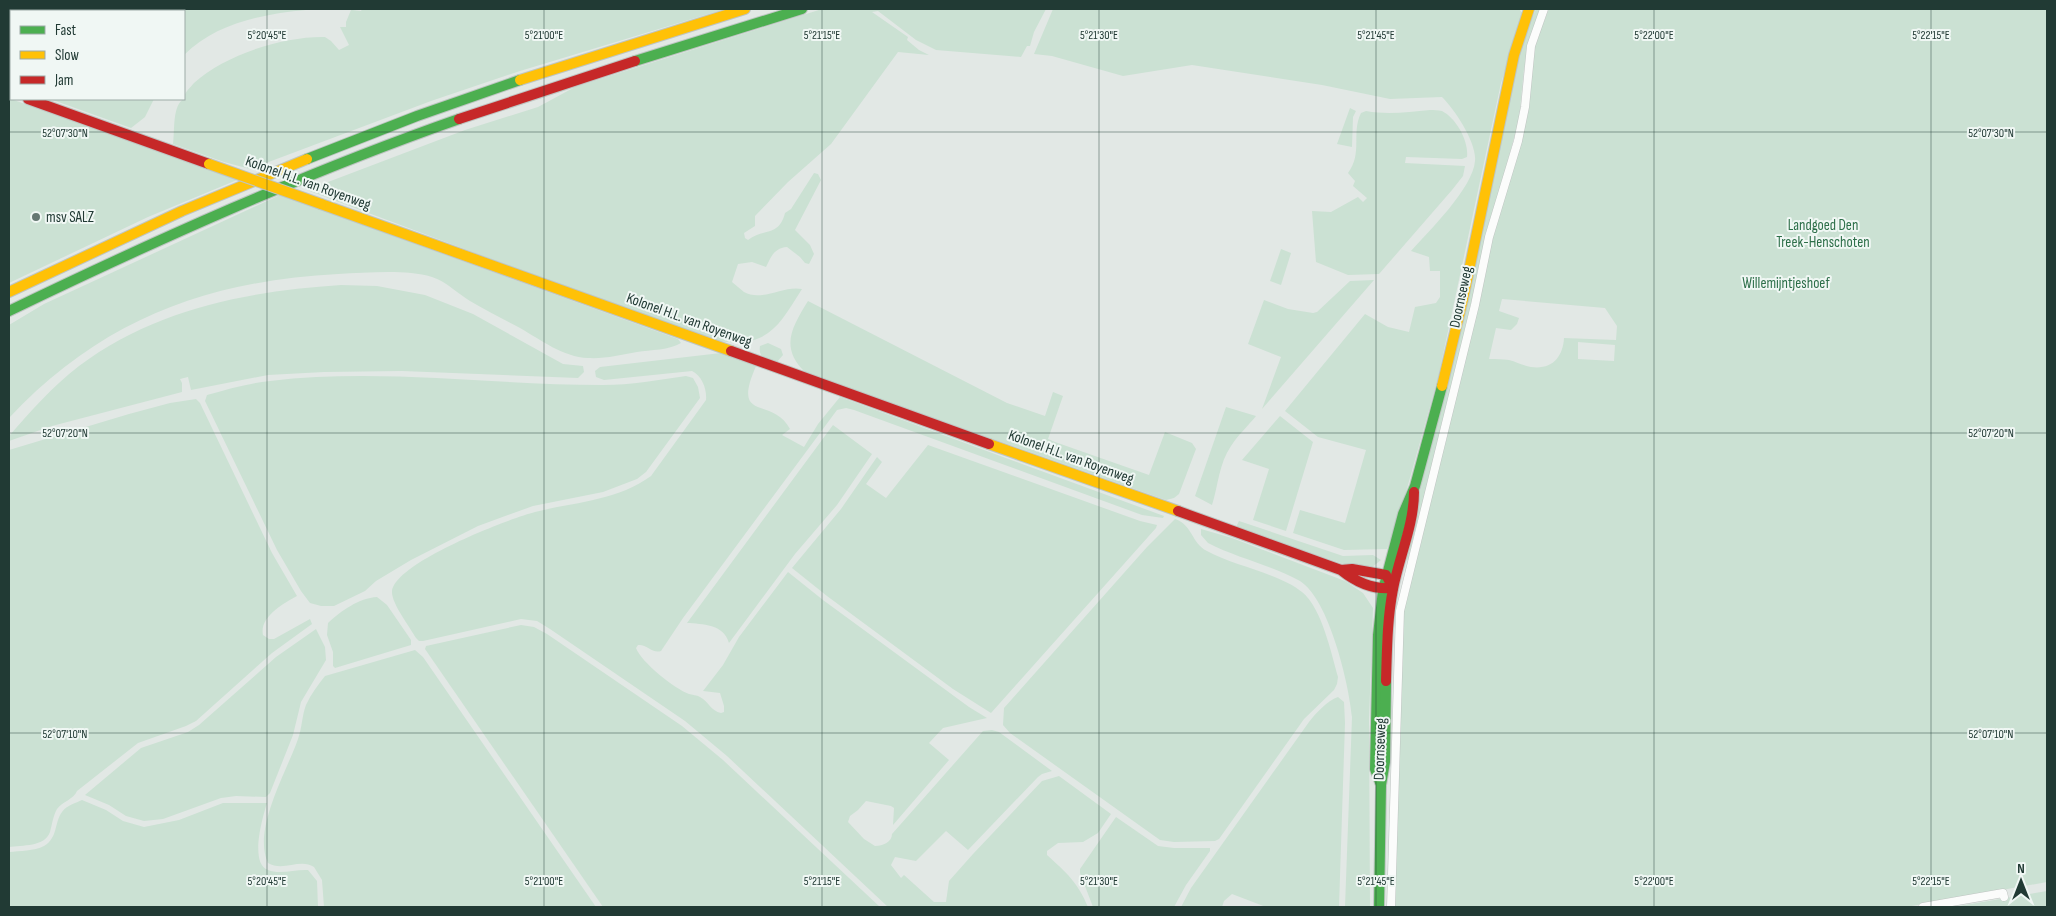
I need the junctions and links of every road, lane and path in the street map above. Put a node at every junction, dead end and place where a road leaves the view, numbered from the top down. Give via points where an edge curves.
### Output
1 (745, 9) edge
2 (802, 9) edge
3 (1529, 9) edge
4 (1536, 9) edge
5 (1544, 9) edge
6 (1506, 91) junction
7 (31, 100) edge
8 (9, 292) edge
9 (9, 311) edge
10 (1415, 486) junction
11 (1341, 570) junction
12 (1386, 575) junction
13 (1388, 589) junction
14 (1405, 591) junction
15 (2004, 897) dead end
16 (1379, 907) edge
17 (1391, 907) edge
18 (1923, 907) edge

1 - 8 main road via 478,94 371,133 125,236
2 - 9 main road via 586,76 385,146 183,229
3 - 6 main road, Doornseweg
4 - 6 main road, Doornseweg
5 - 14 street, Doornseweg via 1531,46 1518,141 1489,237 1456,388
6 - 10 main road, Doornseweg via 1441,391
7 - 11 main road, Kolonel H.L. van Royenweg, bridge
10 - 12 main road, Doornseweg via 1403,514
10 - 13 main road, Doornseweg via 1414,507
11 - 12 main road, Kolonel H.L. van Royenweg
11 - 13 main road, Kolonel H.L. van Royenweg via 1366,586
12 - 13 main road
13 - 14 street
13 - 16 main road, Doornseweg
14 - 17 street, Doornseweg via 1399,635
15 - 18 street via 2003,893

